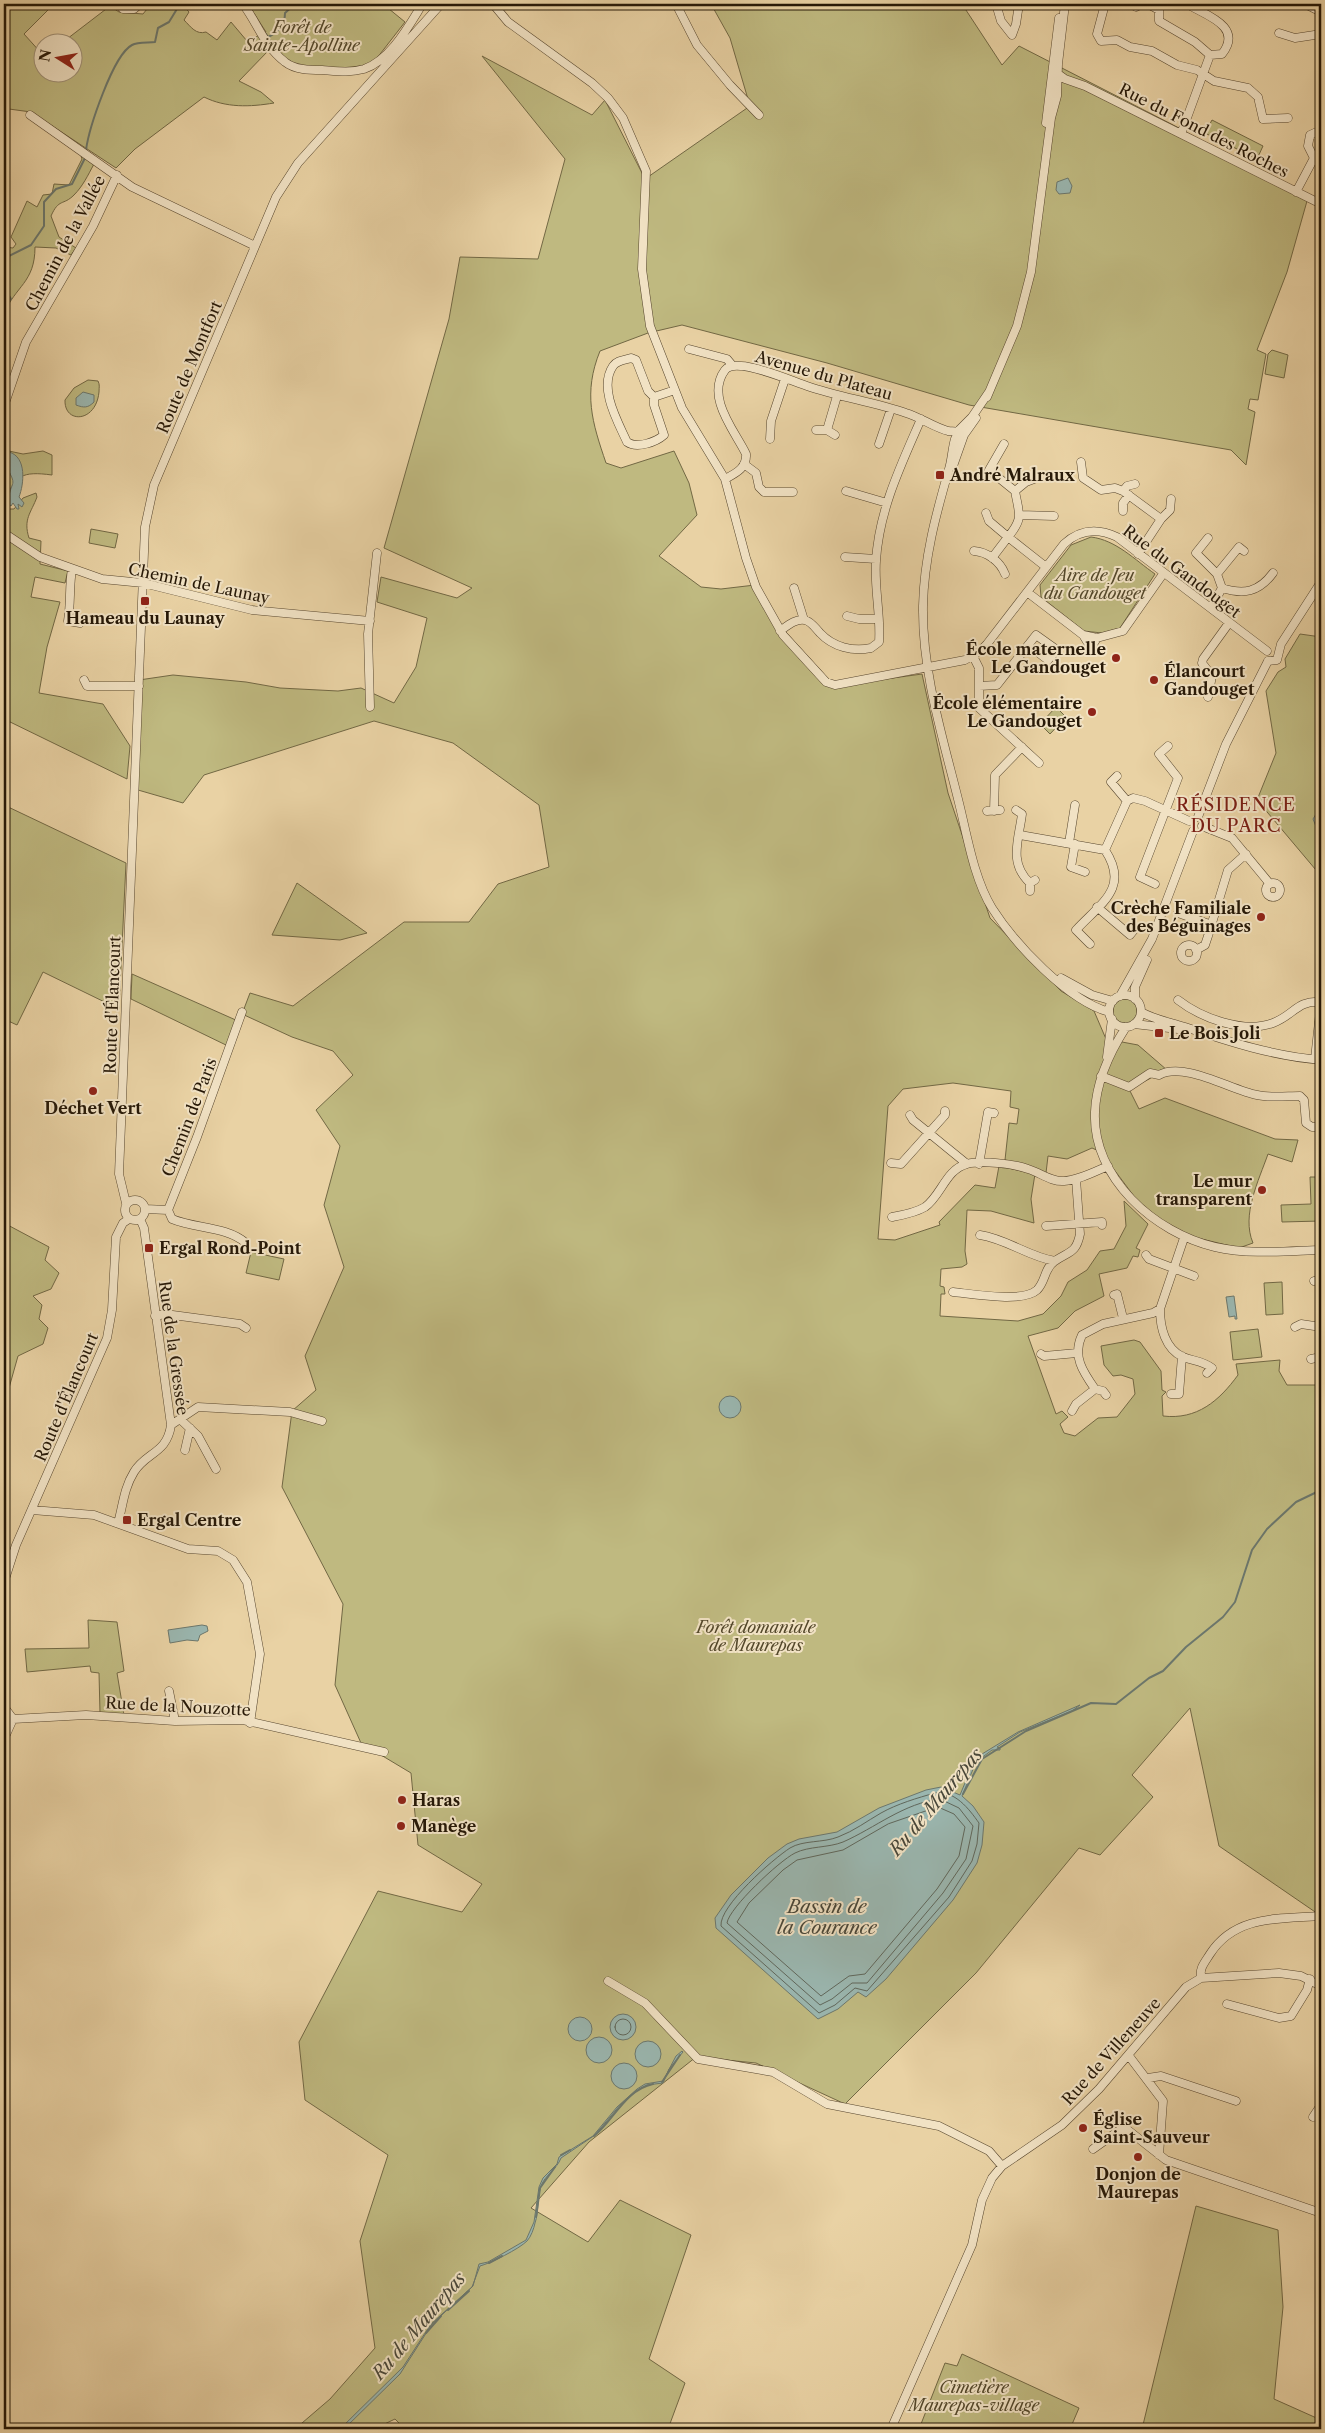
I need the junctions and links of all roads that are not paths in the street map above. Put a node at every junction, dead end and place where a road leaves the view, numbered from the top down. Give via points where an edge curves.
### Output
1 (118, 4) edge
2 (140, 4) edge
3 (243, 4) edge
4 (441, 4) edge
5 (493, 4) edge
6 (676, 4) edge
7 (996, 4) edge
8 (1019, 4) edge
9 (1061, 4) edge
10 (1065, 4) edge
11 (1104, 4) edge
12 (1131, 4) edge
13 (1142, 4) edge
14 (1148, 4) edge
15 (1187, 4) edge
16 (1305, 4) edge
17 (419, 6) edge
18 (1161, 7) edge
19 (1321, 12) edge
20 (432, 14) junction
21 (1279, 33) dead end
22 (1321, 34) edge
23 (1210, 55) junction
24 (1053, 56) junction
25 (1203, 74) junction
26 (1059, 77) junction
27 (30, 115) dead end
28 (759, 115) dead end
29 (1288, 118) dead end
30 (1321, 130) edge
31 (1181, 134) junction
32 (117, 175) junction
33 (1042, 185) junction
34 (1296, 192) junction
35 (1321, 204) edge
36 (255, 246) junction
37 (689, 349) dead end
38 (732, 366) junction
39 (785, 379) junction
40 (675, 390) junction
41 (837, 396) junction
42 (654, 397) junction
43 (4, 406) edge
44 (891, 409) junction
45 (921, 419) junction
46 (816, 430) dead end
47 (827, 430) junction
48 (835, 435) dead end
49 (958, 435) junction
50 (770, 439) dead end
51 (879, 444) dead end
52 (1004, 444) dead end
53 (1081, 462) dead end
54 (744, 464) junction
55 (725, 479) junction
56 (1034, 479) dead end
57 (1135, 484) dead end
58 (846, 491) dead end
59 (1015, 491) junction
60 (792, 492) dead end
61 (1126, 493) junction
62 (1171, 499) dead end
63 (887, 503) junction
64 (1124, 511) dead end
65 (986, 513) dead end
66 (1020, 515) junction
67 (1054, 516) dead end
68 (1161, 519) junction
69 (4, 533) edge
70 (1008, 537) junction
71 (1208, 538) dead end
72 (974, 551) dead end
73 (1244, 551) dead end
74 (377, 553) dead end
75 (1138, 554) junction
76 (845, 557) dead end
77 (992, 558) junction
78 (876, 560) junction
79 (1046, 567) junction
80 (72, 568) junction
81 (1273, 573) dead end
82 (1005, 574) dead end
83 (1163, 574) junction
84 (1217, 574) junction
85 (1321, 575) edge
86 (1321, 582) edge
87 (143, 583) junction
88 (794, 588) dead end
89 (1222, 588) junction
90 (1027, 592) junction
91 (1211, 608) junction
92 (847, 616) dead end
93 (878, 619) junction
94 (804, 620) junction
95 (370, 621) junction
96 (80, 623) dead end
97 (1229, 623) junction
98 (780, 631) junction
99 (1028, 645) dead end
100 (1272, 651) junction
101 (973, 656) junction
102 (1268, 661) junction
103 (927, 668) junction
104 (84, 680) dead end
105 (139, 686) junction
106 (979, 686) junction
107 (1208, 697) dead end
108 (370, 706) dead end
109 (1168, 746) dead end
110 (1022, 747) junction
111 (1039, 763) dead end
112 (1117, 776) dead end
113 (1127, 801) junction
114 (1075, 805) dead end
115 (134, 807) joint
116 (1166, 810) junction
117 (994, 811) dead end
118 (1022, 812) dead end
119 (1198, 817) junction
120 (1188, 821) junction
121 (1202, 826) junction
122 (1193, 831) junction
123 (1020, 835) junction
124 (1072, 843) junction
125 (1105, 850) junction
126 (1246, 854) junction
127 (1085, 872) dead end
128 (1155, 884) dead end
129 (1270, 884) dead end
130 (1030, 891) dead end
131 (1098, 907) junction
132 (1178, 914) dead end
133 (1212, 925) junction
134 (1134, 930) dead end
135 (1152, 939) junction
136 (1090, 944) dead end
137 (1196, 950) dead end
138 (1040, 964) junction
139 (1321, 990) edge
140 (1120, 996) junction
141 (1135, 998) junction
142 (1178, 1000) dead end
143 (1113, 1001) junction
144 (1321, 1002) edge
145 (242, 1012) dead end
146 (1141, 1012) junction
147 (1110, 1016) junction
148 (1320, 1021) edge
149 (1130, 1025) junction
150 (1193, 1030) junction
151 (1318, 1060) edge
152 (1105, 1066) junction
153 (1101, 1076) junction
154 (945, 1110) dead end
155 (994, 1113) dead end
156 (910, 1114) dead end
157 (1321, 1127) edge
158 (929, 1133) junction
159 (891, 1163) dead end
160 (967, 1164) junction
161 (979, 1164) junction
162 (1108, 1166) junction
163 (1076, 1179) junction
164 (126, 1203) junction
165 (145, 1209) junction
166 (168, 1210) junction
167 (892, 1217) dead end
168 (128, 1218) junction
169 (140, 1219) junction
170 (1079, 1224) junction
171 (1102, 1225) dead end
172 (1046, 1226) dead end
173 (980, 1235) dead end
174 (1184, 1238) junction
175 (246, 1243) dead end
176 (1321, 1250) edge
177 (1146, 1255) dead end
178 (1042, 1259) junction
179 (1055, 1260) junction
180 (1174, 1267) junction
181 (1045, 1272) junction
182 (1194, 1276) dead end
183 (953, 1292) dead end
184 (1114, 1295) dead end
185 (1160, 1309) junction
186 (155, 1316) junction
187 (1123, 1318) junction
188 (1295, 1327) dead end
189 (1321, 1327) edge
190 (246, 1328) dead end
191 (1077, 1352) junction
192 (1041, 1354) dead end
193 (1182, 1356) junction
194 (1321, 1357) edge
195 (1311, 1359) dead end
196 (1207, 1373) dead end
197 (1095, 1390) junction
198 (1171, 1394) dead end
199 (1106, 1395) dead end
200 (1072, 1412) dead end
201 (180, 1419) junction
202 (322, 1421) dead end
203 (171, 1425) junction
204 (190, 1428) junction
205 (185, 1450) dead end
206 (216, 1469) dead end
207 (32, 1510) junction
208 (118, 1523) junction
209 (4, 1582) edge
210 (169, 1691) dead end
211 (4, 1707) edge
212 (13, 1719) junction
213 (175, 1721) junction
214 (250, 1723) junction
215 (4, 1739) edge
216 (384, 1752) dead end
217 (1320, 1916) dead end
218 (1201, 1978) junction
219 (1310, 1979) junction
220 (608, 1981) dead end
221 (1321, 1986) edge
222 (1227, 2004) dead end
223 (1129, 2056) junction
224 (1148, 2078) junction
225 (1236, 2101) dead end
226 (1321, 2105) edge
227 (1313, 2116) dead end
228 (1093, 2149) dead end
229 (1159, 2155) junction
230 (1002, 2166) junction
231 (1321, 2213) edge
232 (891, 2429) edge

1 - 2 street via 123,9 134,9
3 - 17 street via 270,48 292,66 352,71 379,60 393,46
4 - 20 street, Route de Montfort
5 - 40 street via 508,22 592,82 623,118 646,171 642,269 648,316
6 - 28 street via 697,45
7 - 8 street via 1001,21 1012,34
9 - 24 street
10 - 26 street
11 - 25 street via 1097,37 1105,42 1117,40 1130,47 1158,53 1177,65
12 - 13 street via 1136,7
14 - 18 street
15 - 23 street via 1214,18 1225,28 1228,35 1226,49 1222,54
16 - 19 street
17 - 20 street
18 - 23 street via 1159,21 1196,42
20 - 36 street, Route de Montfort via 298,163 276,197
21 - 22 street via 1295,38
23 - 25 street
24 - 26 street via 1054,77
24 - 33 street
25 - 29 street via 1214,80 1239,84 1254,92 1263,119
25 - 31 street
26 - 31 street, Rue du Fond des Roches
26 - 33 street via 1050,118
27 - 32 street
30 - 34 street via 1313,132 1308,140 1314,158
31 - 34 street, Rue du Fond des Roches
32 - 36 street via 132,187
32 - 43 street, Chemin de la Vallée via 93,226 26,342
33 - 49 street via 1031,272 1022,309 1004,361 981,410
34 - 35 street, Rue du Fond des Roches
36 - 87 street, Route de Montfort via 154,485 145,527
37 - 38 street via 727,359
38 - 39 street, Avenue du Plateau via 749,367
38 - 54 street, Avenue du Plateau via 721,378 719,398 722,411 746,454
39 - 41 street, Avenue du Plateau
39 - 50 street via 771,421
40 - 42 street
40 - 55 street via 682,408
41 - 44 street, Avenue du Plateau
41 - 47 street
42 - 42 street via 648,391 636,360 619,361 613,366 609,394 630,445 653,441 664,435
44 - 45 street, Avenue du Plateau
44 - 51 street
45 - 49 street, Avenue du Plateau
45 - 63 street
46 - 47 street
47 - 48 street
49 - 103 street via 929,543 924,580 923,625
52 - 59 street via 989,470
53 - 61 street via 1083,478 1101,490 1115,488
54 - 55 street
54 - 60 street via 756,473 758,487 764,492
55 - 98 street via 756,587
56 - 59 street
57 - 61 street via 1127,486
58 - 63 street
59 - 66 street
61 - 64 street
61 - 68 street
62 - 68 street via 1170,510
63 - 78 street via 879,528
65 - 70 street via 988,521
66 - 67 street
66 - 70 street via 1018,525
68 - 75 street
69 - 80 street, Chemin de Launay via 40,557
70 - 77 street
70 - 79 street
71 - 84 street via 1196,553
72 - 77 street via 984,551
73 - 84 street via 1238,547
74 - 95 street
75 - 79 street, Rue du Gandouget via 1110,534 1089,531 1070,538
75 - 83 street, Rue du Gandouget
76 - 78 street
77 - 82 street
78 - 93 street
79 - 90 street, Rue du Gandouget
80 - 87 street, Chemin de Launay via 102,579
80 - 96 street via 68,621
81 - 89 street via 1253,591 1237,592
83 - 90 street via 1123,631 1097,638 1091,648 1083,635
83 - 91 street, Rue du Gandouget
84 - 89 street
85 - 100 street
86 - 100 street
87 - 95 street, Chemin de Launay via 252,610
87 - 105 street, Route de Montfort
88 - 94 street
89 - 91 street
90 - 101 street, Rue du Gandouget via 987,644
91 - 97 street, Rue du Gandouget
92 - 93 street
93 - 94 street via 879,642 865,650 834,644 812,623
94 - 98 street via 796,620
95 - 108 street
97 - 100 street, Rue du Gandouget
97 - 107 street via 1203,659 1202,664 1212,676
98 - 103 street, Rue du Gandouget via 826,682 835,685
99 - 106 street via 997,685
100 - 102 street via 1265,656
100 - 102 street via 1277,660
101 - 103 street, Rue du Gandouget
101 - 106 street via 979,668
102 - 119 street via 1226,744
103 - 138 street via 976,870 991,906
104 - 105 street via 87,686
105 - 115 street, Route de Montfort
106 - 110 street via 979,708
109 - 116 street via 1159,754 1178,778
110 - 111 street
110 - 117 street via 993,779
112 - 113 street via 1111,782
113 - 116 street via 1133,798
113 - 125 street
114 - 124 street
115 - 164 street, Route d'Élancourt via 119,1174
116 - 120 street
116 - 128 street via 1136,877
118 - 123 street
119 - 120 street
119 - 121 street
120 - 122 street via 1188,827
121 - 122 street
121 - 126 street via 1232,838
122 - 135 street
123 - 124 street
123 - 130 street via 1016,860 1018,870 1032,881
124 - 125 street
124 - 127 street via 1071,867
125 - 131 street via 1116,871 1116,880
126 - 129 street
126 - 133 street via 1228,870
131 - 134 street via 1130,935
131 - 136 street via 1076,930
132 - 133 street
133 - 137 street via 1204,944
135 - 140 street
135 - 141 street via 1135,987
138 - 143 street via 1074,986
138 - 147 street via 1049,975
139 - 144 street
140 - 141 street
140 - 143 street
141 - 146 street
142 - 144 street via 1192,1011 1240,1026 1272,1023 1307,1001
143 - 147 street
144 - 148 street
145 - 166 street, Chemin de Paris via 198,1137
146 - 149 street
146 - 150 street
147 - 149 street via 1118,1025
147 - 152 street
148 - 151 street
149 - 150 street
149 - 152 street
150 - 151 street via 1261,1051
152 - 153 street
153 - 157 street via 1129,1087 1150,1073 1190,1073 1258,1096 1300,1096 1304,1100 1306,1123
153 - 162 street via 1094,1113 1097,1135
154 - 158 street
155 - 161 street via 988,1112
156 - 158 street via 912,1120
158 - 159 street via 901,1164
158 - 160 street
160 - 161 street
160 - 167 street via 948,1177 925,1207
161 - 163 street via 1012,1164 1054,1180
162 - 163 street
162 - 174 street via 1144,1212
163 - 170 street
164 - 165 street via 137,1200
164 - 168 street
165 - 166 street
165 - 169 street
166 - 175 street via 172,1219 238,1236
168 - 169 street
168 - 207 street, Route d'Élancourt via 116,1237 107,1338
169 - 186 street, Rue de la Gressée via 144,1228
170 - 171 street via 1102,1222
170 - 172 street
170 - 179 street via 1080,1234 1075,1247 1071,1253
173 - 178 street via 994,1237
174 - 176 street via 1216,1248 1242,1251
174 - 180 street
177 - 180 street
178 - 179 street
178 - 181 street
179 - 181 street
180 - 182 street
180 - 185 street
181 - 183 street via 1043,1283 1025,1296
184 - 187 street via 1118,1294
185 - 187 street
185 - 193 street via 1164,1336
186 - 190 street via 165,1314 240,1324
186 - 203 street, Rue de la Gressée
187 - 191 street via 1082,1335
188 - 189 street via 1301,1324
191 - 192 street
191 - 197 street via 1082,1370
193 - 196 street via 1205,1363 1212,1368
193 - 198 street via 1179,1394
194 - 195 street
197 - 199 street
197 - 200 street via 1076,1404
201 - 202 street via 198,1406 290,1412
201 - 203 street
201 - 204 street
203 - 208 street, Rue de la Gressée via 163,1446 135,1469 126,1487
204 - 205 street
204 - 206 street
207 - 208 street via 94,1515
207 - 209 street, Route d'Élancourt
208 - 214 street via 188,1549 218,1551 233,1560 247,1582 260,1654
210 - 213 street
211 - 212 street
212 - 213 street, Rue de la Nouzotte via 86,1715
212 - 215 street
213 - 214 street, Rue de la Nouzotte via 243,1720
214 - 216 street, Rue de la Nouzotte
217 - 218 street via 1258,1920 1241,1925 1214,1948 1200,1971
218 - 219 street via 1279,1973
218 - 223 street, Rue de Villeneuve via 1181,1993
219 - 221 street
219 - 222 street via 1291,2016 1279,2018
220 - 230 street via 645,2003 698,2058 773,2072 827,2104 939,2126 989,2151
223 - 224 street
223 - 230 street, Rue de Villeneuve via 1062,2125
224 - 225 street via 1161,2076
224 - 229 street via 1163,2101
226 - 227 street
228 - 229 street via 1124,2127
229 - 231 street via 1228,2183
230 - 232 street, Rue de Villeneuve via 984,2193 972,2244

